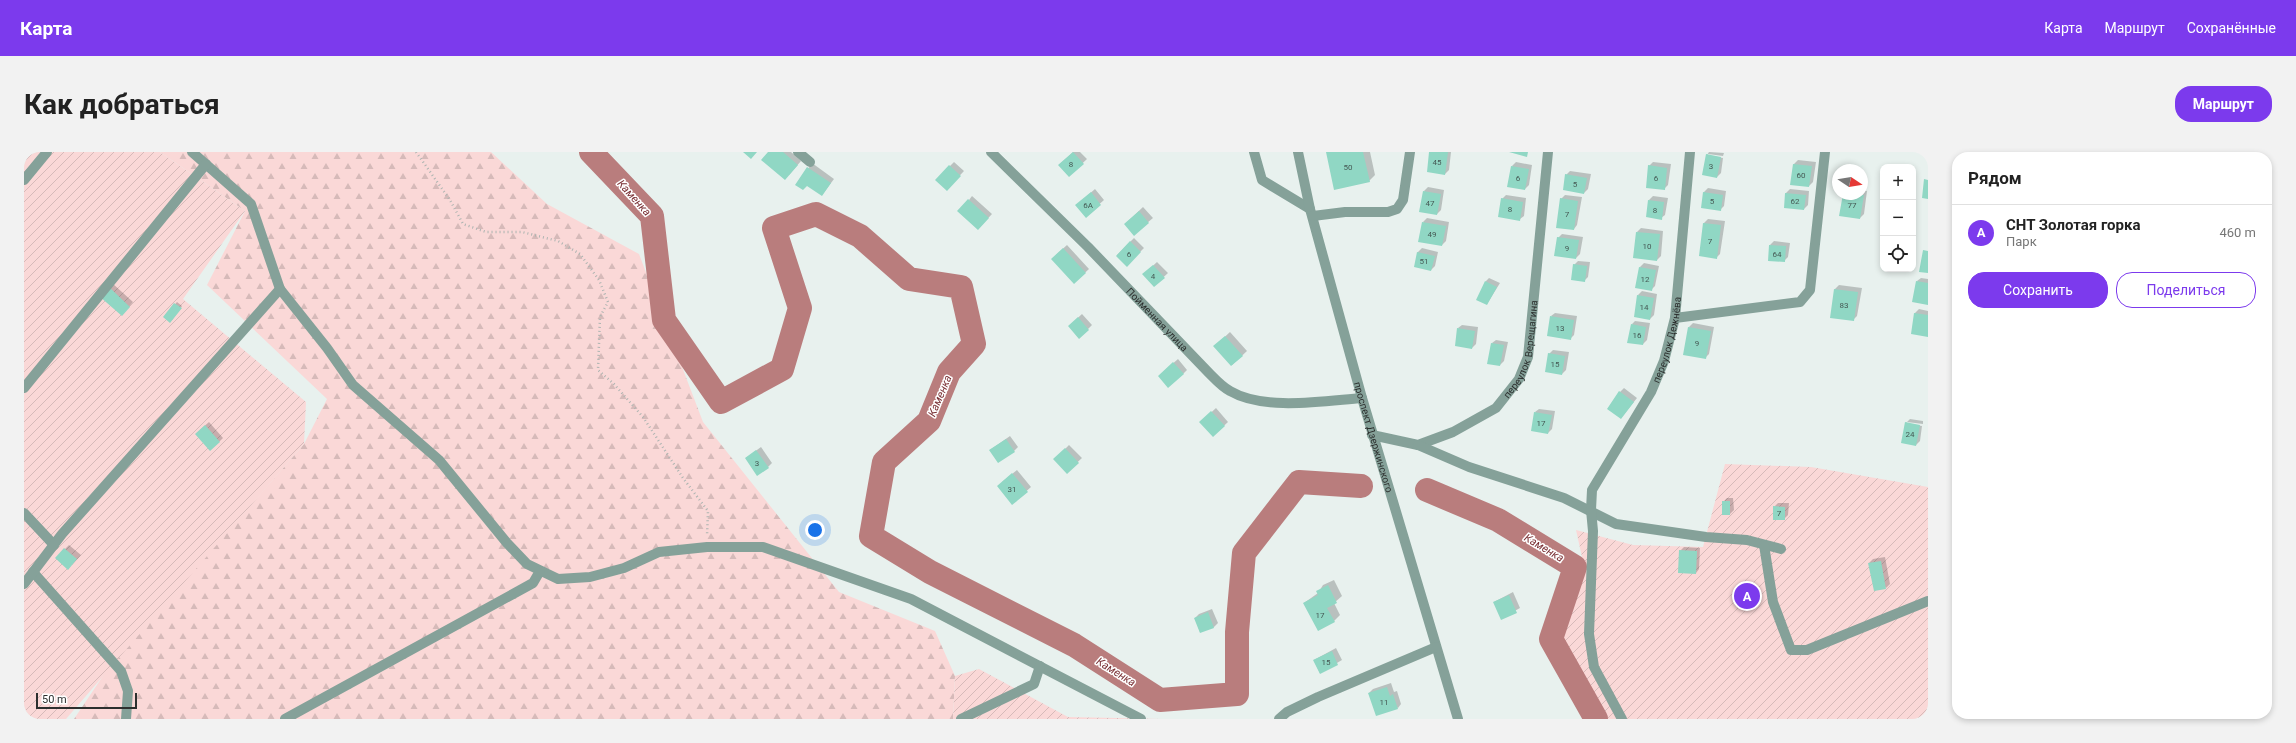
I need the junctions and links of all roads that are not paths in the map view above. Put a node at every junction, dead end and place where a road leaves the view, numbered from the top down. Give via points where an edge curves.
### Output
1 (46, 152) edge
2 (192, 152) edge
3 (798, 152) edge
4 (991, 152) edge
5 (1254, 152) edge
6 (1298, 152) edge
7 (1410, 152) edge
8 (1548, 152) edge
9 (1690, 152) edge
10 (1825, 152) edge
11 (810, 162) dead end
12 (206, 164) junction
13 (24, 180) edge
14 (1312, 213) junction
15 (280, 289) junction
16 (1675, 318) junction
17 (24, 388) edge
18 (1362, 398) junction
19 (1372, 435) junction
20 (1418, 445) junction
21 (1591, 510) junction
22 (24, 513) edge
23 (54, 544) junction
24 (1764, 546) junction
25 (1781, 549) dead end
26 (540, 571) junction
27 (33, 572) junction
28 (24, 584) edge
29 (1928, 601) edge
30 (1436, 647) junction
31 (1040, 666) junction
32 (126, 719) edge
33 (285, 719) edge
34 (962, 719) edge
35 (1141, 719) edge
36 (1279, 719) edge
37 (1458, 719) edge
38 (1622, 719) edge

1 - 13 street
2 - 12 street
3 - 11 street
4 - 18 street, Пойменная улица via 1229,391 1247,398 1273,402
5 - 14 street via 1262,180
6 - 14 street, проспект Дзержинского
7 - 14 street via 1403,200 1397,209
8 - 20 street, переулок Верещагина via 1528,356 1519,379 1496,408 1452,432
9 - 16 street, переулок Дежнёва
10 - 16 street via 1810,290 1800,302
12 - 15 street via 251,204
12 - 17 street
14 - 18 street, проспект Дзержинского
15 - 23 street
15 - 26 street via 327,348 352,385 439,460 507,543 527,564
16 - 21 street, переулок Дежнёва via 1664,361 1651,392 1592,490
18 - 19 street, проспект Дзержинского
19 - 20 street
19 - 30 street, проспект Дзержинского
20 - 21 street via 1469,467 1564,498
21 - 24 street via 1616,524 1747,540
21 - 38 street, переулок Дежнёва via 1593,531 1590,634 1594,667
22 - 23 street
23 - 27 street
24 - 25 street
24 - 29 street via 1773,602 1791,650 1807,650
26 - 31 street via 558,579 590,577 624,568 659,552 707,547 764,547 911,599
26 - 33 street via 533,583
27 - 28 street
27 - 32 street via 121,671 128,691
30 - 36 street via 1318,697 1287,712
30 - 37 street, проспект Дзержинского
31 - 34 street via 1034,684
31 - 35 street

